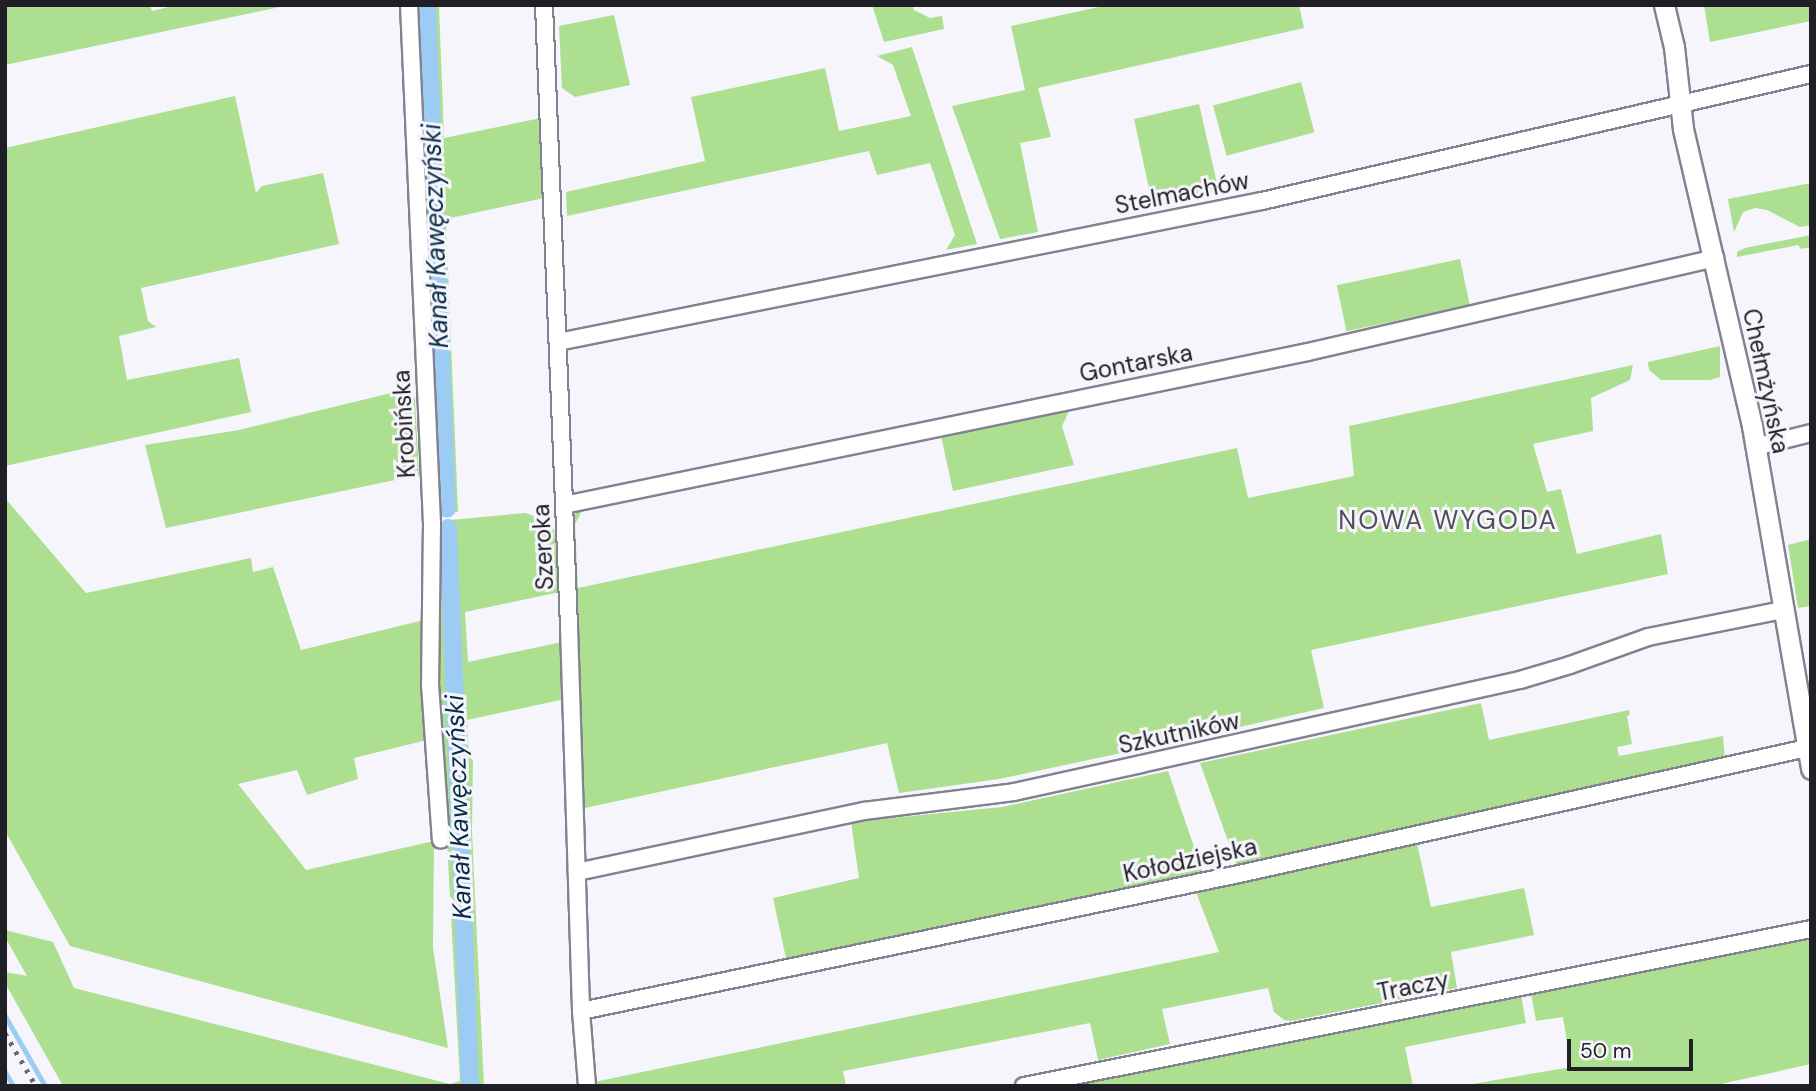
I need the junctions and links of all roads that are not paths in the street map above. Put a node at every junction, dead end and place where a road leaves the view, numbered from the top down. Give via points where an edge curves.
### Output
1 (408, 5) edge
2 (544, 5) edge
3 (1664, 5) edge
4 (1811, 74) edge
5 (1679, 106) junction
6 (1715, 258) junction
7 (558, 342) junction
8 (1811, 433) edge
9 (1755, 447) junction
10 (564, 505) junction
11 (1783, 610) junction
12 (1807, 748) junction
13 (1811, 769) edge
14 (441, 840) dead end
15 (577, 872) junction
16 (1811, 929) edge
17 (581, 1011) junction
18 (587, 1086) edge
19 (1024, 1086) edge

1 - 14 street, Krobińska via 432,524 430,684
2 - 7 street, Szeroka
3 - 5 street, Chełmżyńska via 1674,47
4 - 5 street, Stelmachów
5 - 6 street, Chełmżyńska
5 - 7 street, Stelmachów via 1262,201
6 - 9 street, Chełmżyńska
6 - 10 street, Gontarska via 1308,352
7 - 10 street, Szeroka
8 - 9 street
9 - 11 street, Chełmżyńska
10 - 15 street, Szeroka
11 - 12 street, Chełmżyńska
11 - 15 street, Szkutników via 1648,637 1520,680 1014,792 864,811
12 - 13 street, Chełmżyńska
12 - 17 street, Kołodziejska via 1239,874
15 - 17 street, Szeroka
16 - 19 street, Traczy
17 - 18 street, Szeroka

